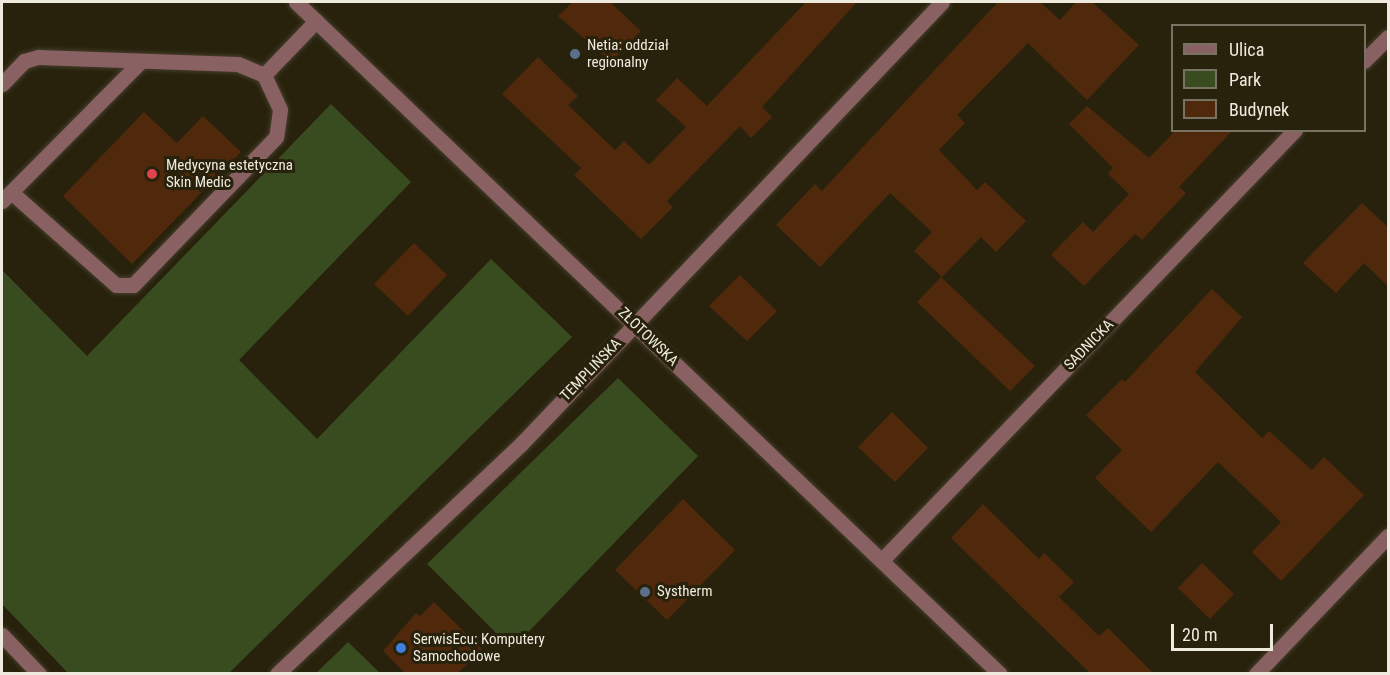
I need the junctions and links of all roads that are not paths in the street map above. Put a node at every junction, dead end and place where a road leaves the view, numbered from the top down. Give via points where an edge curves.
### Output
1 (296, 2) edge
2 (942, 2) edge
3 (316, 21) junction
4 (1389, 37) edge
5 (1366, 60) edge
6 (141, 61) junction
7 (264, 75) junction
8 (2, 84) edge
9 (1293, 132) edge
10 (6, 196) edge
11 (634, 324) junction
12 (1389, 536) edge
13 (882, 560) junction
14 (2, 635) edge
15 (992, 671) edge
16 (39, 674) edge
17 (277, 674) edge
18 (1256, 674) edge

1 - 3 street, ZŁOTOWSKA
2 - 11 street, TEMPLIŃSKA
3 - 7 street
3 - 11 street, ZŁOTOWSKA
4 - 5 street
6 - 7 street via 238,64
6 - 8 street via 38,57 24,62
6 - 10 street
7 - 10 street via 278,95 276,137 133,285 116,285
9 - 13 street, SADNICKA
11 - 13 street, ZŁOTOWSKA
11 - 17 street, TEMPLIŃSKA via 521,444
12 - 18 street
13 - 15 street, ZŁOTOWSKA
14 - 16 street

